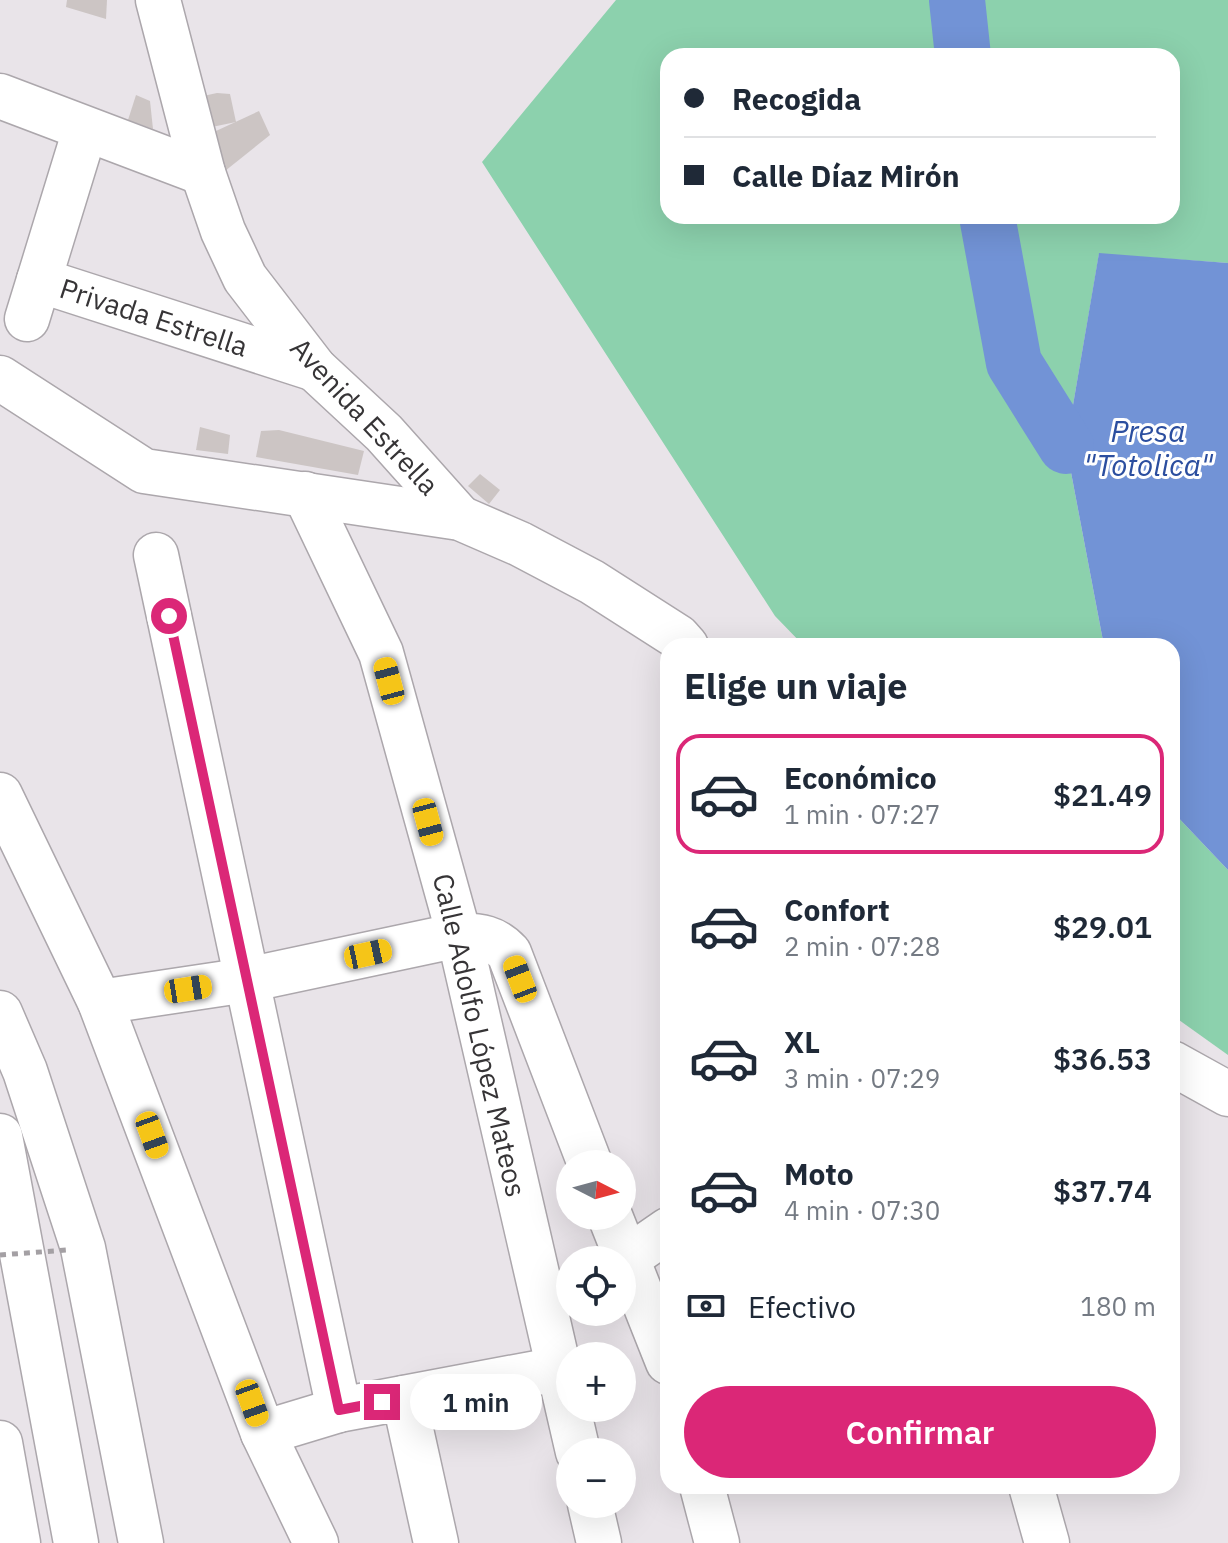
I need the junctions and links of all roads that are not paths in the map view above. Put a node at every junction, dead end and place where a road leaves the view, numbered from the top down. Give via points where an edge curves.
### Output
1 (158, 0) edge
2 (0, 96) edge
3 (85, 130) junction
4 (203, 173) junction
5 (315, 369) junction
6 (0, 378) edge
7 (305, 494) junction
8 (460, 518) junction
9 (156, 555) dead end
10 (679, 638) edge
11 (3, 806) edge
12 (459, 935) junction
13 (247, 980) junction
14 (100, 1002) junction
15 (0, 1013) edge
16 (1180, 1067) edge
17 (1228, 1094) edge
18 (0, 1136) edge
19 (585, 1150) edge
20 (660, 1236) edge
21 (636, 1252) edge
22 (636, 1284) edge
23 (660, 1342) edge
24 (556, 1360) edge
25 (556, 1369) edge
26 (404, 1398) junction
27 (339, 1410) junction
28 (263, 1433) junction
29 (0, 1443) edge
30 (704, 1494) edge
31 (1033, 1494) edge
32 (593, 1518) edge
33 (18, 1543) edge
34 (76, 1543) edge
35 (141, 1543) edge
36 (316, 1543) edge
37 (436, 1543) edge
38 (599, 1543) edge
39 (717, 1543) edge
40 (1047, 1543) edge

1 - 4 main road, Avenida Estrella
2 - 3 main road
3 - 4 main road
3 - 5 main road, Privada Estrella via 33,299
4 - 5 main road, Avenida Estrella via 245,278
5 - 8 main road, Avenida Estrella via 384,433
6 - 7 main road via 144,471
7 - 8 main road
7 - 12 main road, Calle Adolfo López Mateos via 381,653
8 - 10 main road via 592,582
9 - 13 main road
11 - 14 main road
12 - 13 main road
12 - 19 main road via 497,941 509,953
12 - 24 main road, Calle Adolfo López Mateos
13 - 14 main road
13 - 27 main road
14 - 28 main road
15 - 35 main road via 25,1071 83,1248
16 - 17 main road
18 - 34 main road
20 - 21 main road
22 - 23 main road
25 - 26 main road
26 - 27 main road
26 - 37 main road
27 - 28 main road
28 - 36 main road
29 - 33 main road
30 - 39 main road
31 - 40 main road
32 - 38 main road

